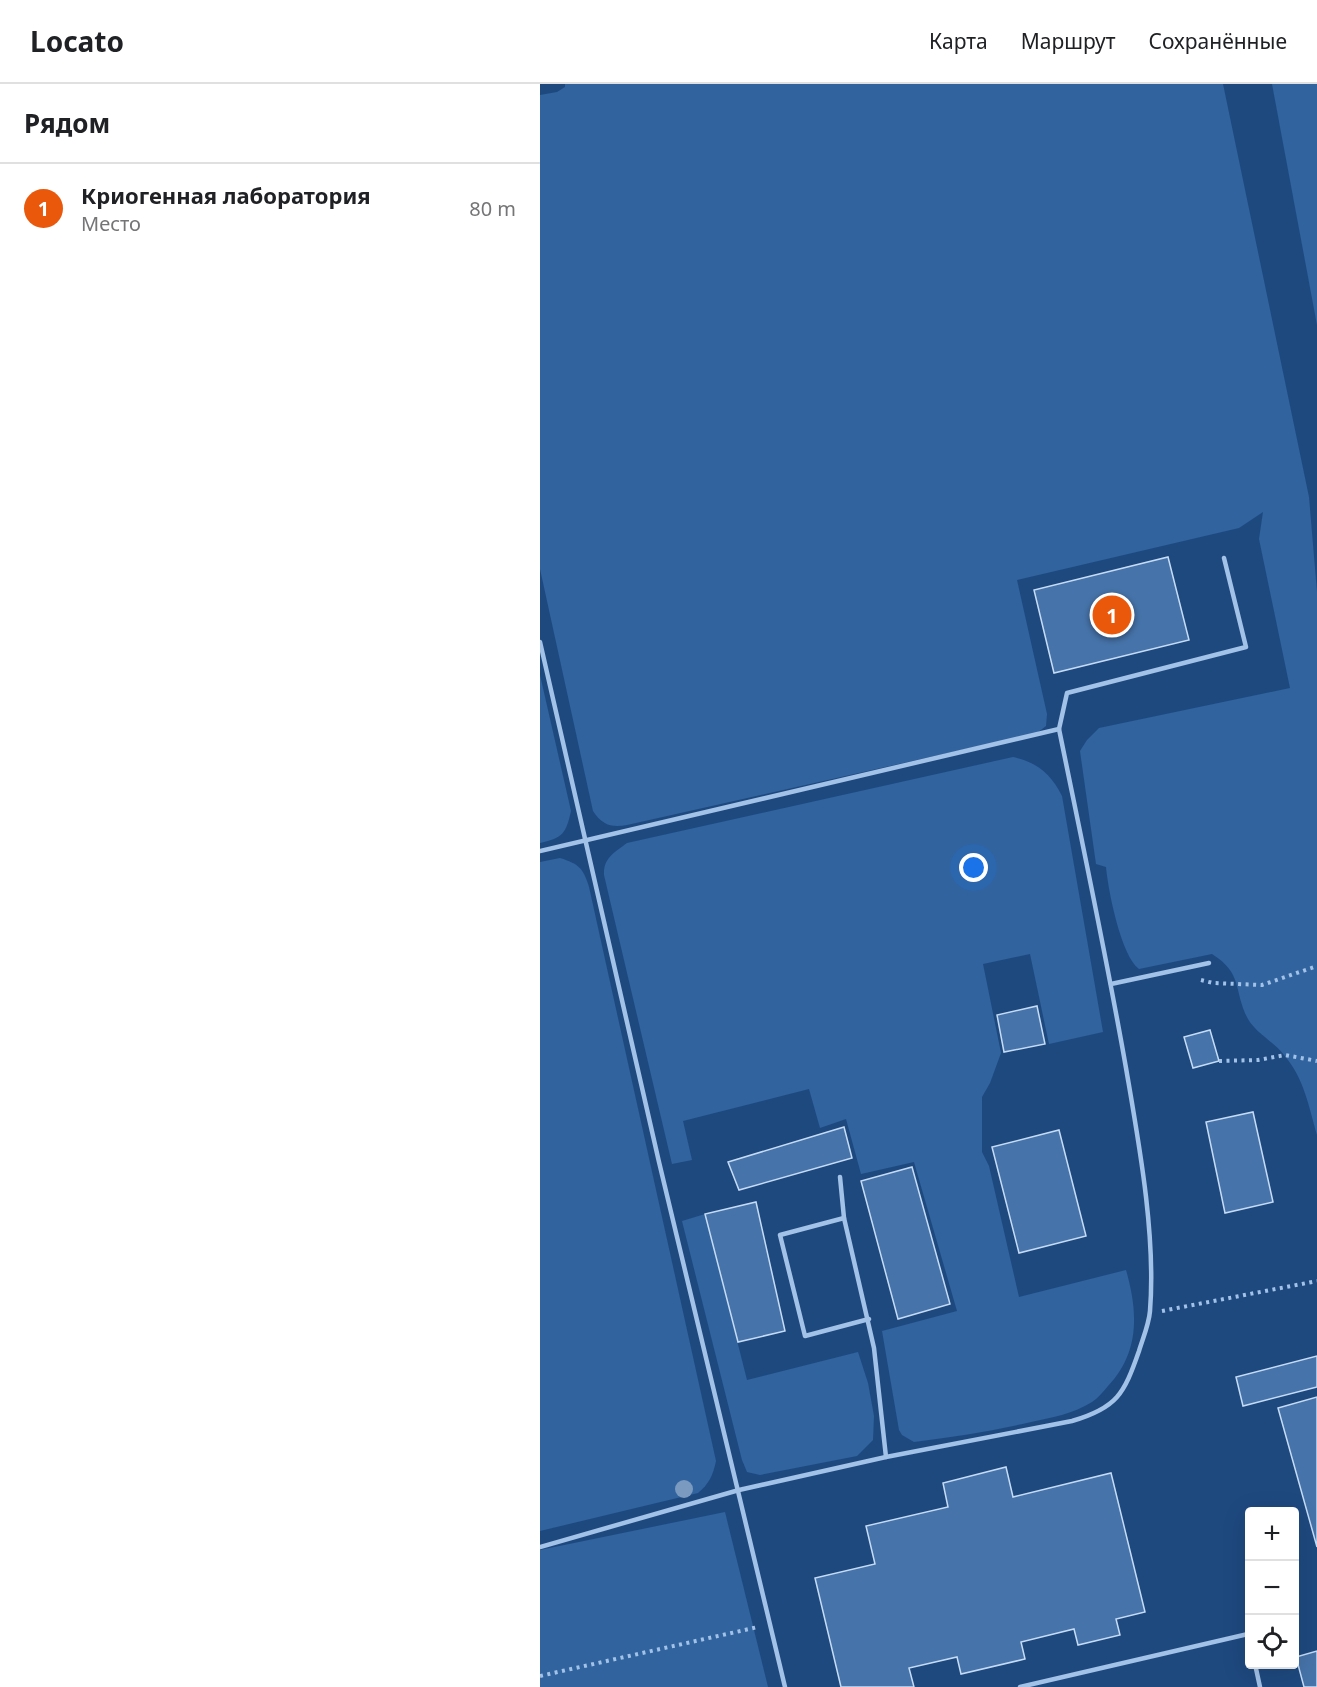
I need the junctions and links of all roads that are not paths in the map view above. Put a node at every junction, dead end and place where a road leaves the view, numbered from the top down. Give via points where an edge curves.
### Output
1 (1224, 558) dead end
2 (540, 642) edge
3 (1059, 729) junction
4 (585, 841) junction
5 (540, 851) edge
6 (1209, 963) dead end
7 (1111, 984) junction
8 (840, 1178) dead end
9 (844, 1218) junction
10 (869, 1319) junction
11 (886, 1457) junction
12 (739, 1490) junction
13 (541, 1548) edge
14 (1245, 1635) edge
15 (1256, 1669) edge
16 (785, 1687) edge
17 (1020, 1687) edge
18 (1260, 1687) edge

1 - 3 lane via 1246,647 1067,693
2 - 4 lane
3 - 4 lane
3 - 7 lane
4 - 5 lane
4 - 12 lane
6 - 7 lane
7 - 11 lane via 1149,1232 1150,1313 1119,1398 1095,1414 1072,1421
8 - 9 lane
9 - 10 lane
9 - 10 lane via 780,1235 805,1336
10 - 11 lane
11 - 12 lane
12 - 13 lane
12 - 16 lane
14 - 17 lane
15 - 18 lane

